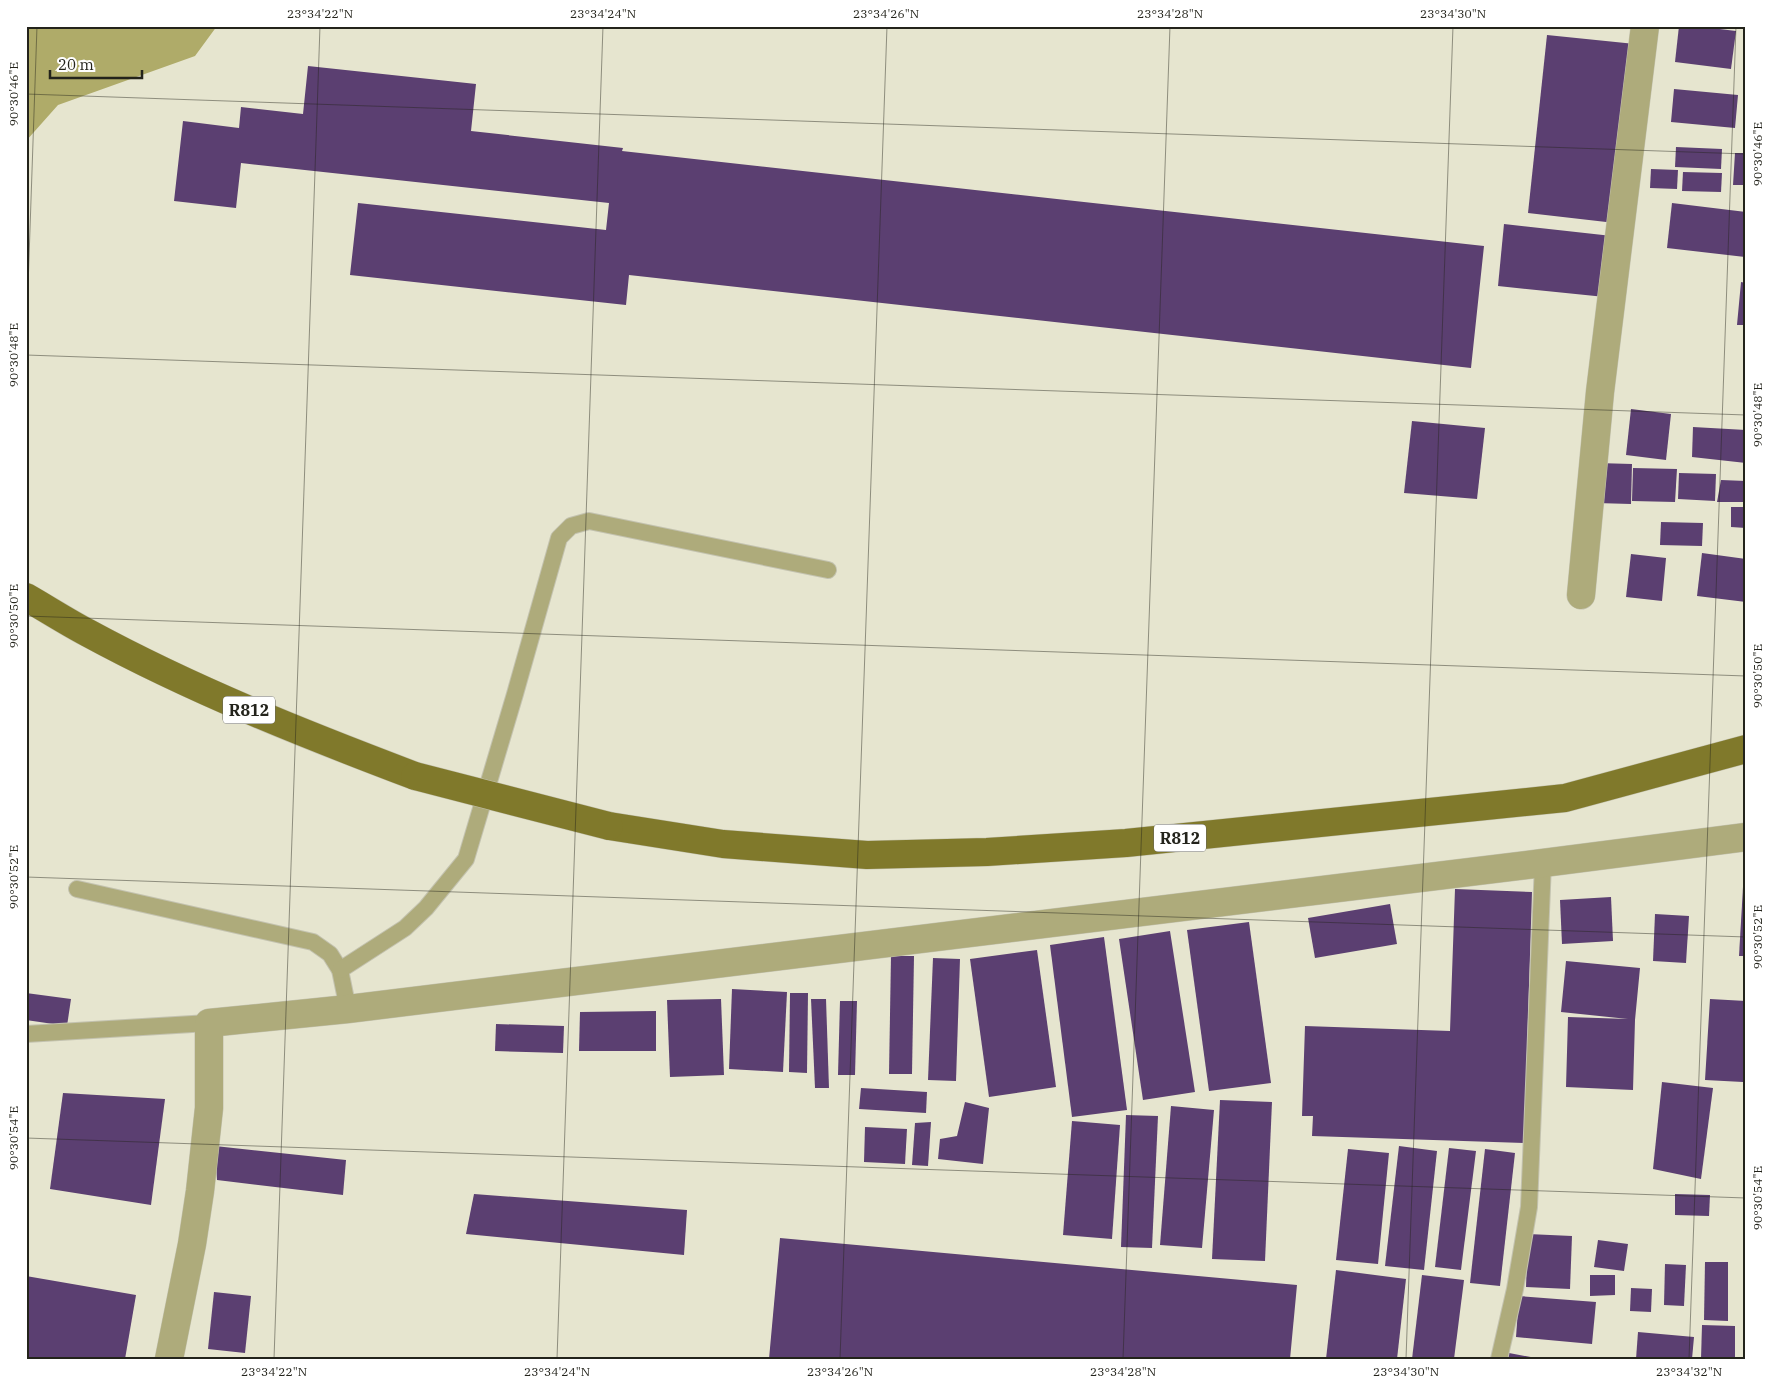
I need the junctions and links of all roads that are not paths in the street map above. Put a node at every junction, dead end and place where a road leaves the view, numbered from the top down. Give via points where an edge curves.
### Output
1 (1645, 26) edge
2 (828, 570) dead end
3 (1581, 595) dead end
4 (26, 596) edge
5 (1746, 749) edge
6 (1746, 837) edge
7 (1543, 863) junction
8 (78, 889) dead end
9 (340, 970) junction
10 (348, 1009) junction
11 (209, 1023) junction
12 (26, 1034) edge
13 (169, 1359) edge
14 (1499, 1359) edge

1 - 3 street via 1600,392
2 - 9 lane via 589,521 571,526 560,538 466,859 405,928
4 - 5 main road, R812, bridge via 88,633 221,698 415,776 608,826 723,844 867,855 987,852 1126,843 1565,798
6 - 7 street
7 - 10 street
7 - 14 lane via 1529,1207
8 - 9 lane via 313,942 330,954
9 - 10 lane
10 - 11 street
11 - 12 lane
11 - 13 street via 209,1108 200,1191

